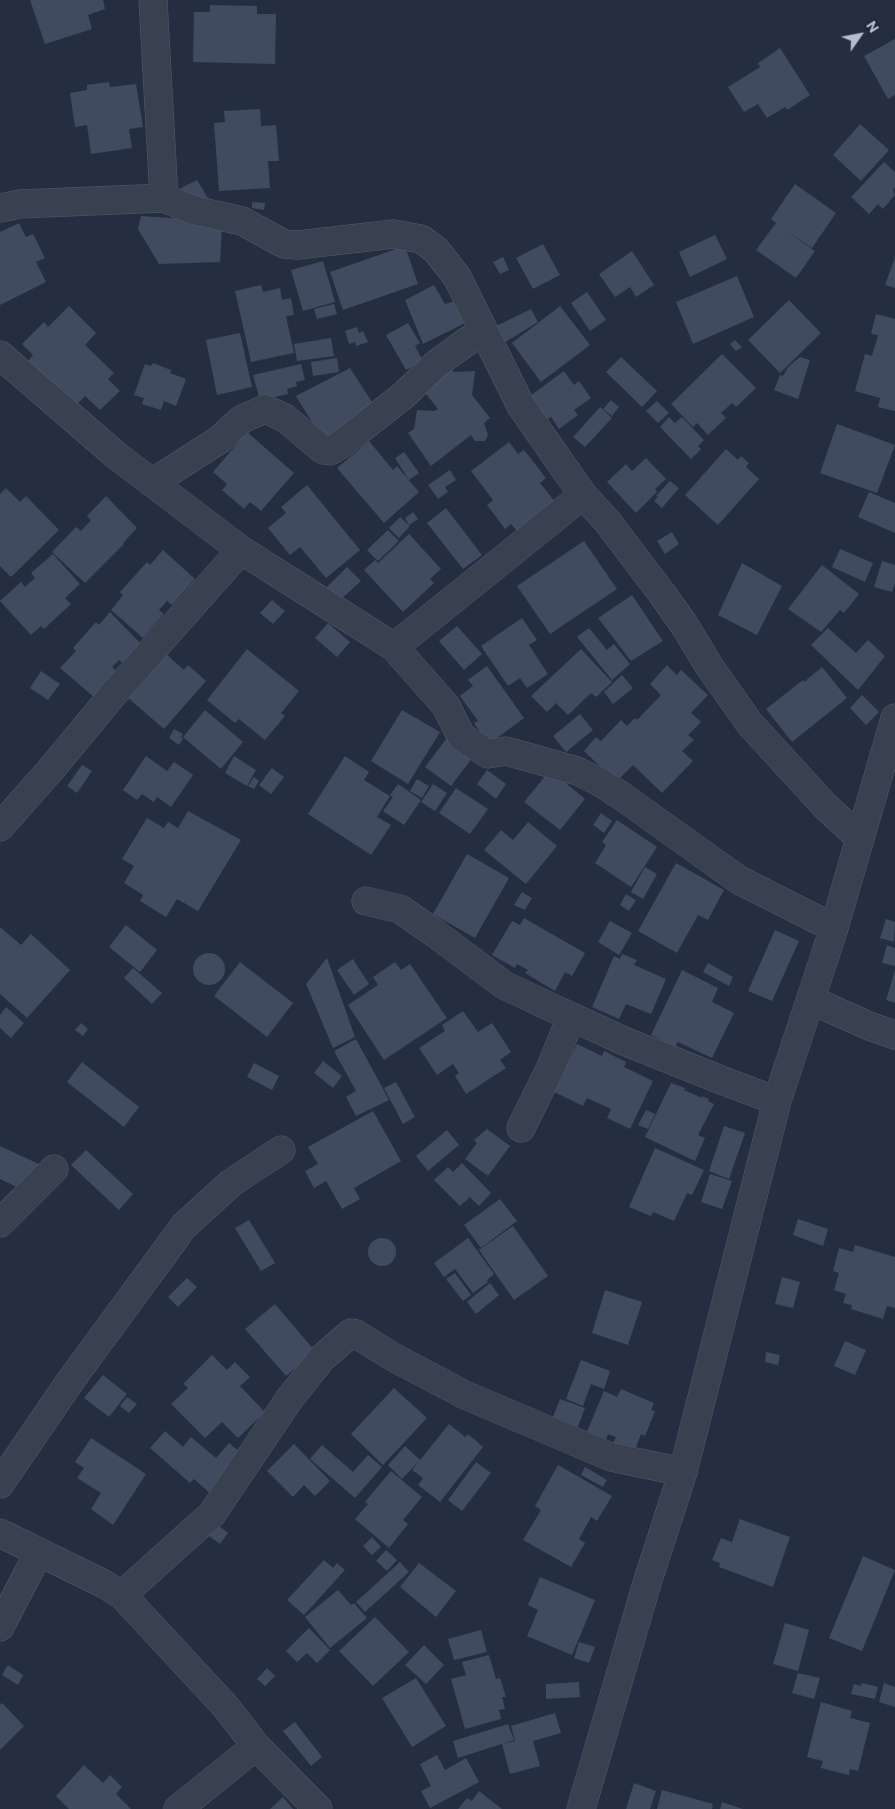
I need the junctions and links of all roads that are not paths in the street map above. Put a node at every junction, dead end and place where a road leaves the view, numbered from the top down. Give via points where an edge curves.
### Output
1 (153, 0) edge
2 (164, 198) junction
3 (0, 208) edge
4 (483, 330) junction
5 (0, 355) edge
6 (152, 483) junction
7 (583, 495) junction
8 (240, 550) junction
9 (394, 647) junction
10 (895, 718) edge
11 (0, 827) edge
12 (860, 838) junction
13 (366, 901) dead end
14 (834, 928) junction
15 (810, 1000) junction
16 (571, 1017) junction
17 (895, 1035) edge
18 (777, 1101) junction
19 (520, 1128) dead end
20 (281, 1150) dead end
21 (54, 1169) dead end
22 (0, 1223) edge
23 (683, 1472) junction
24 (0, 1484) edge
25 (0, 1533) edge
26 (39, 1552) junction
27 (122, 1595) junction
28 (0, 1627) edge
29 (256, 1746) junction
30 (178, 1809) edge
31 (318, 1809) edge
32 (581, 1809) edge

1 - 2 street
2 - 3 street via 20,204
2 - 4 street via 193,210 242,221 284,244 394,234 421,239 436,250 457,277
4 - 6 street via 330,451 322,450 285,418 265,409 242,419 219,440
4 - 7 street via 522,406
5 - 6 street
6 - 8 street
7 - 9 street
7 - 12 street via 663,595 750,724 826,808
8 - 9 street
8 - 11 street
9 - 14 street via 446,706 461,736 488,754 506,751 577,771 598,781 739,880
10 - 12 street
12 - 14 street
13 - 16 street via 400,909 504,985
14 - 15 street
15 - 17 street
15 - 18 street
16 - 18 street
16 - 19 street via 551,1067
18 - 23 street
20 - 24 street via 231,1183 184,1226 71,1380
21 - 22 street
23 - 27 street via 611,1457 465,1395 351,1332 322,1358 290,1398 212,1514
23 - 32 street via 646,1583
25 - 26 street
26 - 27 street
26 - 28 street
27 - 29 street via 226,1707
29 - 30 street
29 - 31 street

